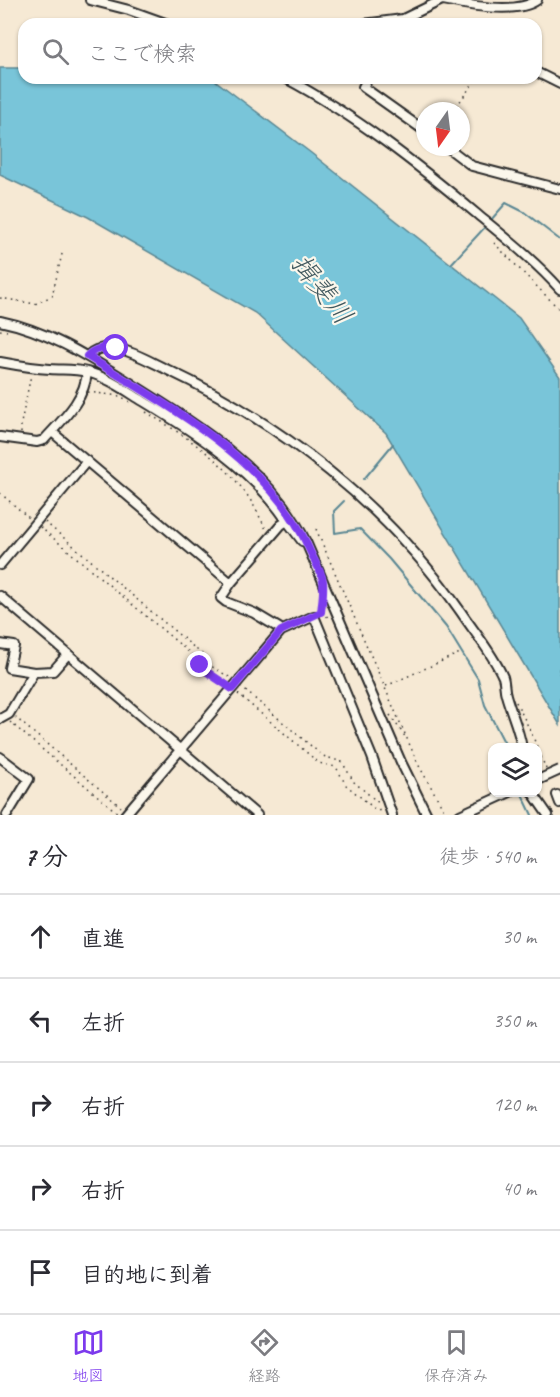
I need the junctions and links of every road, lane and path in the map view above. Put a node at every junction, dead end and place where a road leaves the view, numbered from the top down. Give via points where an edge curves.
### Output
1 (90, 0) edge
2 (443, 0) edge
3 (537, 0) edge
4 (151, 18) edge
5 (408, 18) edge
6 (542, 75) edge
7 (295, 84) edge
8 (365, 84) edge
9 (473, 84) edge
10 (560, 84) edge
11 (460, 102) edge
12 (416, 125) edge
13 (459, 156) edge
14 (560, 189) edge
15 (494, 243) dead end
16 (63, 250) dead end
17 (560, 288) edge
18 (0, 298) edge
19 (560, 310) edge
20 (0, 321) edge
21 (87, 356) junction
22 (0, 362) edge
23 (33, 367) junction
24 (87, 372) junction
25 (83, 392) junction
26 (134, 404) dead end
27 (142, 410) dead end
28 (52, 432) junction
29 (0, 436) edge
30 (21, 440) junction
31 (87, 461) junction
32 (0, 493) edge
33 (37, 520) junction
34 (287, 521) junction
35 (316, 529) dead end
36 (271, 537) junction
37 (306, 542) junction
38 (0, 565) edge
39 (231, 583) junction
40 (0, 596) edge
41 (323, 597) dead end
42 (314, 617) junction
43 (281, 631) junction
44 (0, 644) edge
45 (460, 653) dead end
46 (68, 654) junction
47 (34, 672) junction
48 (234, 686) junction
49 (385, 687) junction
50 (516, 701) dead end
51 (4, 716) edge
52 (521, 743) edge
53 (535, 743) edge
54 (180, 749) junction
55 (0, 757) edge
56 (560, 770) edge
57 (542, 778) edge
58 (499, 797) edge
59 (535, 797) edge
60 (124, 814) edge
61 (7, 815) edge
62 (257, 815) edge
63 (392, 815) edge
64 (427, 815) edge
65 (447, 815) edge
66 (460, 815) edge
67 (548, 815) edge

1 - 4 street
2 - 3 street via 516,7
2 - 5 street
6 - 10 street
7 - 17 street via 426,172 526,254
8 - 12 street via 363,87
9 - 11 path
13 - 14 street via 472,166
15 - 19 path
16 - 18 path via 52,296 35,304
20 - 21 street via 33,329
21 - 37 street via 194,423 232,452 277,497
21 - 52 street via 102,347 116,348 193,382 235,404 342,480 443,587 488,652 503,678
22 - 23 street
23 - 24 street
23 - 30 path
24 - 25 street
24 - 34 street via 112,382 218,451 261,490
25 - 26 path via 120,396
25 - 28 street
27 - 36 path via 225,469 246,493
28 - 30 street via 37,442
28 - 31 street
29 - 30 street
31 - 33 street
31 - 39 street
32 - 33 path
33 - 38 street
33 - 48 path via 196,658 206,672
33 - 48 path via 203,655 209,665 224,672
34 - 36 street
34 - 37 street
35 - 49 path
36 - 39 street
37 - 64 street
39 - 43 street via 221,598
40 - 46 street
41 - 42 path via 321,612
42 - 43 street
42 - 63 street
43 - 48 street
44 - 47 street via 14,646 9,668
45 - 49 path
46 - 47 street via 53,671
46 - 54 street
47 - 51 street
48 - 48 path via 323,756 342,762 354,782 384,807 376,810 346,785 336,767 319,763
48 - 54 street
49 - 65 path via 418,764
50 - 53 path
51 - 60 path
51 - 60 path
54 - 60 street
54 - 62 street
55 - 61 street via 29,779
56 - 57 street, bridge
58 - 66 street
59 - 67 street

